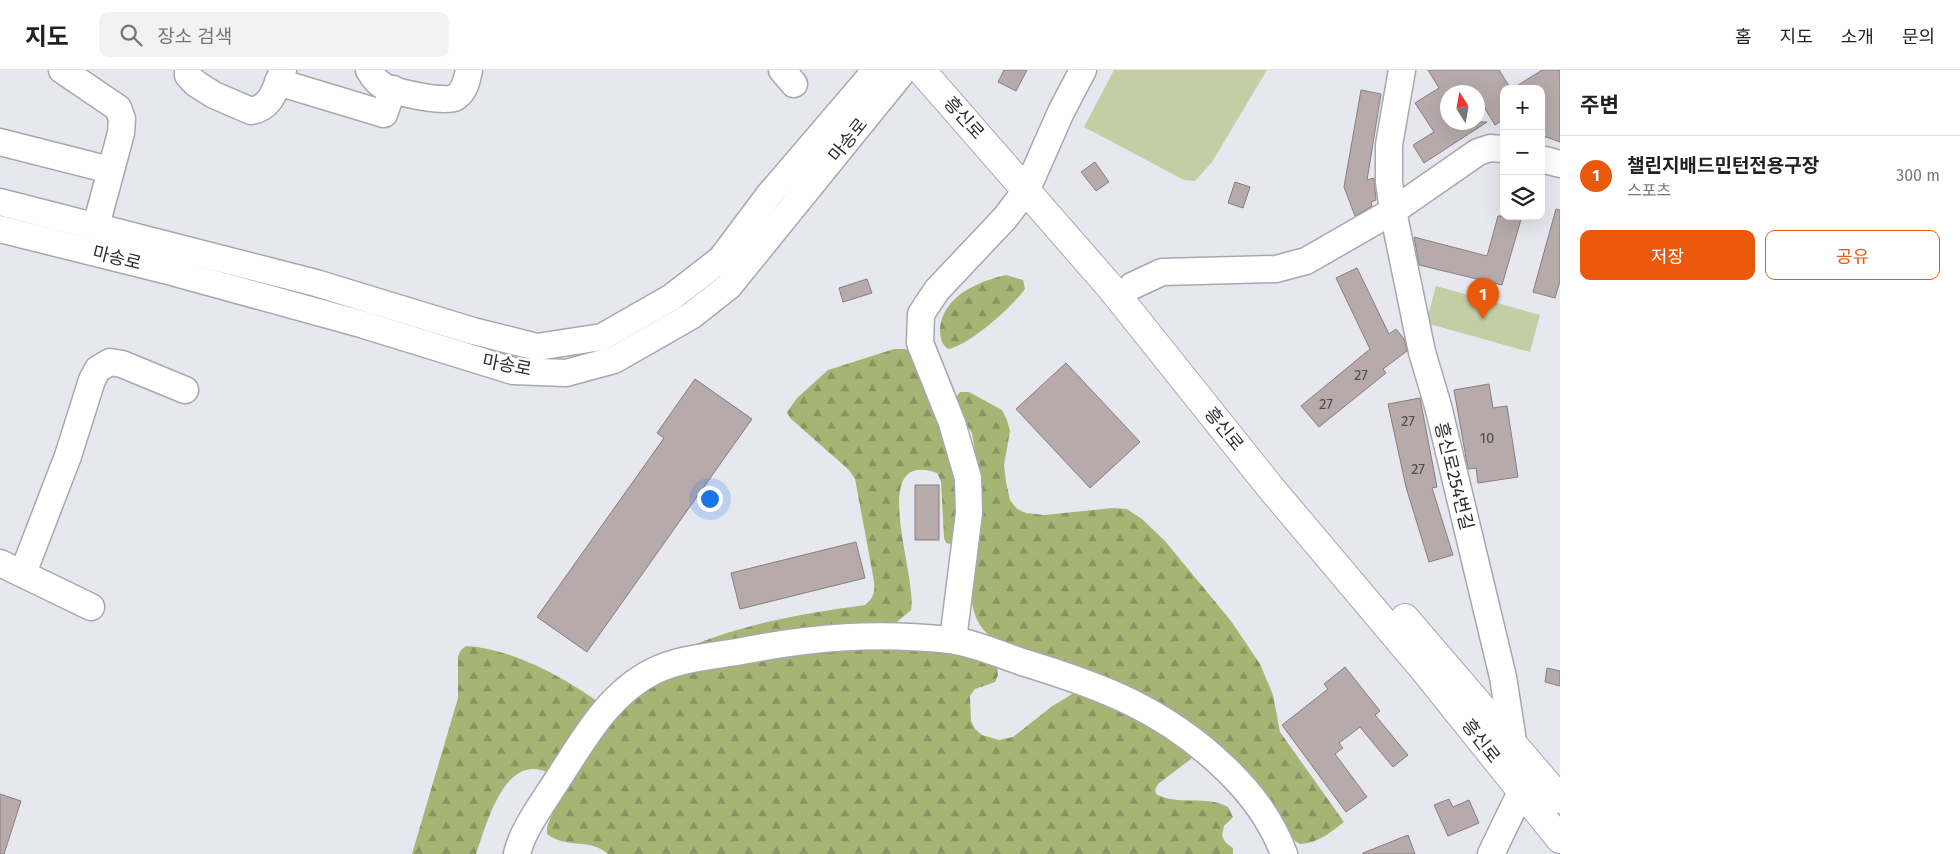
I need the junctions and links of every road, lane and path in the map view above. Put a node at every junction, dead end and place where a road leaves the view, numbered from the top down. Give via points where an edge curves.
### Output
1 (62, 70) edge
2 (188, 70) edge
3 (369, 70) edge
4 (469, 70) edge
5 (876, 70) edge
6 (904, 70) edge
7 (921, 70) edge
8 (946, 70) edge
9 (1082, 70) edge
10 (1402, 70) edge
11 (280, 76) edge
12 (393, 89) junction
13 (0, 142) edge
14 (1500, 149) edge
15 (1545, 160) edge
16 (1560, 164) edge
17 (110, 170) junction
18 (1031, 181) junction
19 (0, 202) edge
20 (1393, 211) junction
21 (96, 226) junction
22 (0, 229) edge
23 (1132, 286) junction
24 (185, 390) dead end
25 (12, 568) edge
26 (91, 607) dead end
27 (953, 640) junction
28 (1512, 741) junction
29 (1521, 792) junction
30 (1560, 800) edge
31 (1560, 839) edge
32 (517, 854) edge
33 (1284, 854) edge
34 (1491, 854) edge

1 - 17 street via 118,108 122,119 121,133
2 - 11 street via 194,84 251,111 260,110 269,103
3 - 12 street via 374,79
4 - 12 street via 463,91 444,101
5 - 21 street, 마송로 via 769,195 721,259 672,297 602,337 537,348 473,332 316,283
6 - 22 street, 마송로 via 729,286 691,316 614,360 566,373 513,370 191,277
7 - 18 main road, 흥신로
8 - 18 main road, 흥신로
9 - 18 street
10 - 20 street, 흥신로254번길 via 1389,145
11 - 12 street via 384,114
13 - 17 street
14 - 20 street via 1478,152
15 - 16 street
17 - 21 street
18 - 23 main road, 흥신로
18 - 27 street via 1005,218 937,290 921,314 920,343 954,431 968,478 969,513
18 - 29 main road, 흥신로 via 1111,288 1270,487 1426,672
19 - 21 street, 마송로
20 - 23 street via 1318,255 1290,266 1162,272
20 - 28 street, 흥신로254번길 via 1422,352 1438,406 1503,678
23 - 28 main road, 흥신로 via 1286,478
24 - 25 street via 122,364 110,362 98,370 68,456
25 - 26 street
27 - 32 street via 852,635 796,641 656,670 626,688 594,724 538,811
27 - 33 street via 1105,690 1175,726 1205,749 1241,784 1266,815
28 - 29 street, 흥신로
28 - 30 main road, 흥신로
29 - 31 main road, 흥신로
29 - 34 street

